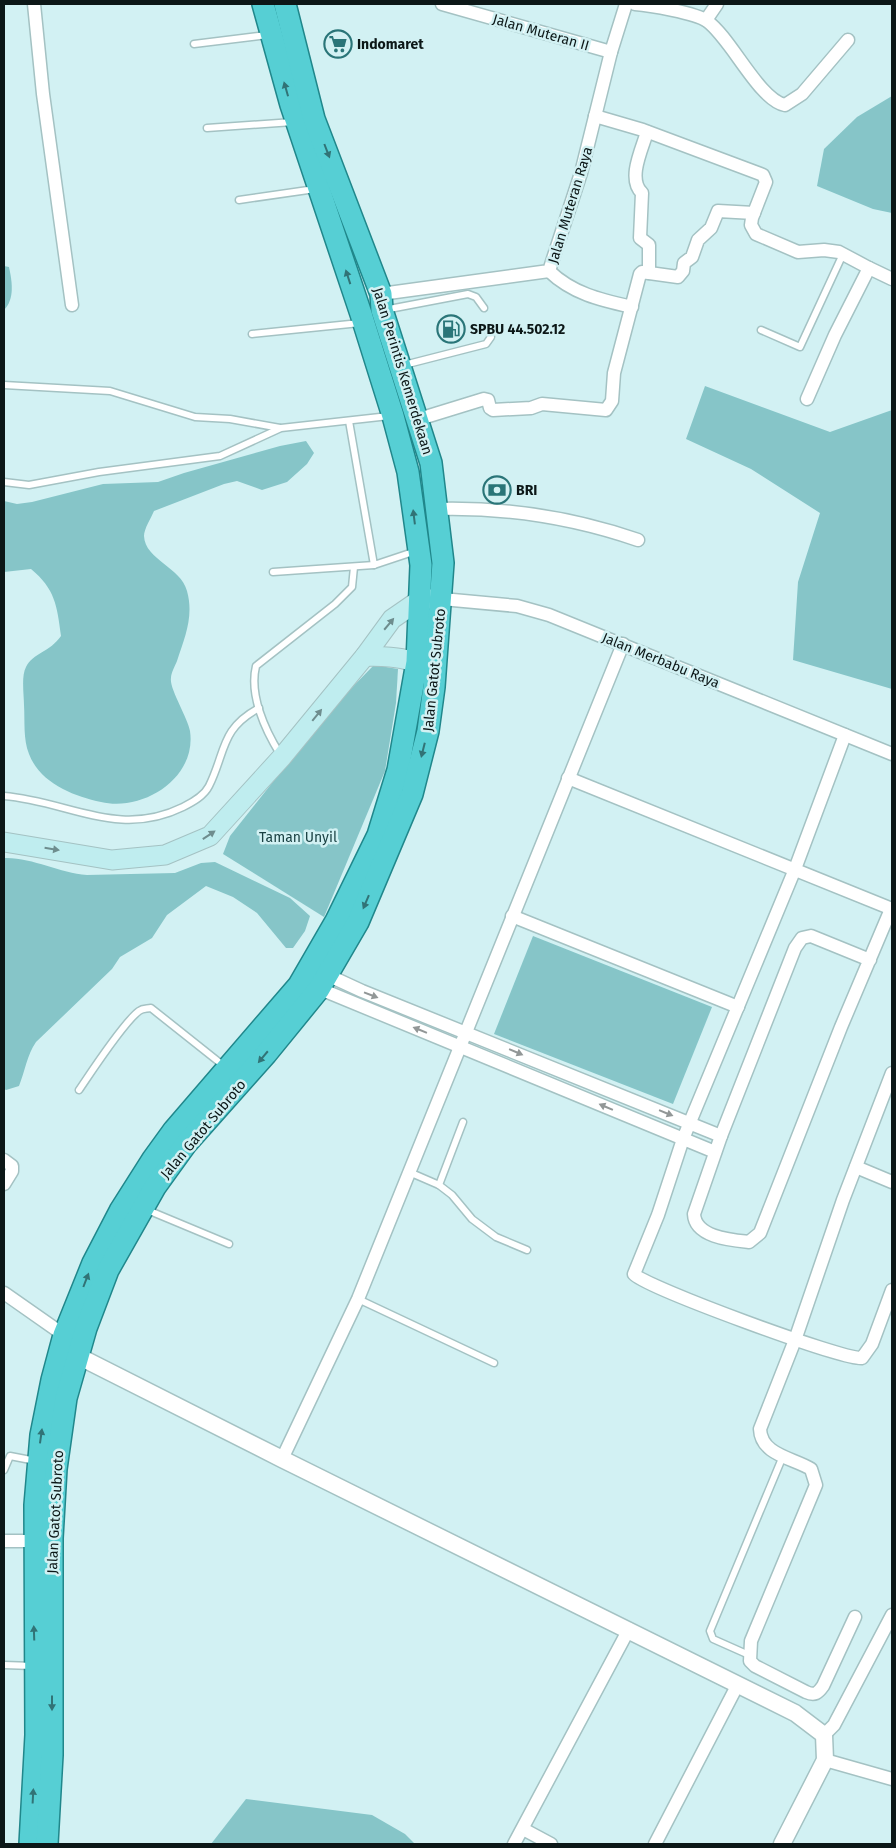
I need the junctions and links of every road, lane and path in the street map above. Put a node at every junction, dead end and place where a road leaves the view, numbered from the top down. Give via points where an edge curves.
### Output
1 (34, 4) edge
2 (263, 4) edge
3 (285, 4) edge
4 (442, 4) edge
5 (626, 4) edge
6 (635, 4) edge
7 (717, 4) edge
8 (470, 8) edge
9 (706, 20) junction
10 (281, 34) junction
11 (848, 40) dead end
12 (194, 44) dead end
13 (611, 52) junction
14 (595, 116) junction
15 (306, 120) junction
16 (207, 128) dead end
17 (647, 132) junction
18 (329, 187) junction
19 (239, 200) dead end
20 (754, 213) junction
21 (843, 254) junction
22 (869, 268) junction
23 (549, 272) junction
24 (649, 273) junction
25 (892, 279) edge
26 (72, 305) dead end
27 (632, 307) junction
28 (484, 308) dead end
29 (372, 311) junction
30 (761, 330) dead end
31 (489, 332) dead end
32 (252, 334) dead end
33 (390, 370) junction
34 (4, 385) edge
35 (807, 399) dead end
36 (393, 416) junction
37 (418, 420) junction
38 (349, 421) junction
39 (281, 428) junction
40 (4, 482) edge
41 (436, 509) junction
42 (638, 540) dead end
43 (420, 558) junction
44 (443, 563) joint
45 (374, 565) junction
46 (354, 567) junction
47 (273, 572) dead end
48 (431, 599) junction
49 (623, 644) junction
50 (365, 656) junction
51 (417, 662) junction
52 (434, 687) junction
53 (259, 708) junction
54 (845, 736) junction
55 (892, 754) edge
56 (282, 757) junction
57 (568, 778) junction
58 (4, 796) edge
59 (4, 842) edge
60 (795, 869) junction
61 (892, 909) edge
62 (512, 916) junction
63 (870, 960) junction
64 (314, 978) junction
65 (738, 1008) junction
66 (465, 1032) junction
67 (459, 1046) junction
68 (537, 1061) junction
69 (892, 1073) edge
70 (235, 1076) junction
71 (531, 1076) junction
72 (79, 1090) dead end
73 (463, 1122) dead end
74 (691, 1123) junction
75 (721, 1136) junction
76 (684, 1139) junction
77 (715, 1152) junction
78 (4, 1160) edge
79 (856, 1167) junction
80 (410, 1172) junction
81 (892, 1182) edge
82 (4, 1184) edge
83 (439, 1184) junction
84 (142, 1208) junction
85 (229, 1244) dead end
86 (527, 1250) dead end
87 (892, 1290) edge
88 (4, 1293) edge
89 (358, 1299) junction
90 (795, 1340) junction
91 (68, 1346) junction
92 (494, 1363) dead end
93 (784, 1456) junction
94 (282, 1460) junction
95 (48, 1462) junction
96 (4, 1470) edge
97 (4, 1541) edge
98 (44, 1541) junction
99 (892, 1614) edge
100 (855, 1617) dead end
101 (629, 1629) junction
102 (749, 1654) junction
103 (4, 1665) edge
104 (44, 1666) junction
105 (738, 1684) junction
106 (824, 1735) junction
107 (825, 1760) junction
108 (892, 1779) edge
109 (523, 1829) junction
110 (30, 1844) edge
111 (47, 1844) edge
112 (514, 1844) edge
113 (551, 1844) edge
114 (655, 1844) edge
115 (782, 1844) edge

1 - 26 street
2 - 10 highway, Jalan Perintis Kemerdekaan
3 - 10 highway, Jalan Perintis Kemerdekaan
4 - 8 street, Jalan Muteran II
5 - 13 street, Jalan Muteran Raya
6 - 9 street
7 - 9 street
8 - 13 street, Jalan Muteran II
9 - 11 street via 724,38 767,95 778,104 785,105 802,94
10 - 12 lane
10 - 15 highway, Jalan Perintis Kemerdekaan
13 - 14 street, Jalan Muteran Raya
14 - 17 street
14 - 23 street, Jalan Muteran Raya via 581,174
15 - 16 lane
15 - 18 highway, Jalan Perintis Kemerdekaan
17 - 20 street via 763,175 766,182
17 - 24 street via 635,180 642,196 640,238 649,245
18 - 19 lane
18 - 29 highway, Jalan Perintis Kemerdekaan
20 - 21 street via 753,231 774,243 798,252 824,250
20 - 24 street via 718,211 711,228 698,240 692,257 684,263 681,275 673,278
21 - 22 street
21 - 30 lane via 800,347
22 - 25 street
22 - 35 street
23 - 27 street via 586,296
23 - 29 street, Jalan Muteran Raya
24 - 27 street via 640,275
27 - 37 street via 614,374 612,401 606,410 542,404 531,408 494,410 484,399
28 - 29 lane via 476,296 468,294
29 - 32 lane
29 - 33 highway, Jalan Perintis Kemerdekaan
31 - 33 lane via 491,337 486,344
33 - 36 highway, Jalan Perintis Kemerdekaan
33 - 37 highway, Jalan Perintis Kemerdekaan
34 - 39 lane via 110,391 195,417
36 - 38 lane
43 -> 36 highway, Jalan Perintis Kemerdekaan via 408,472
37 - 41 highway, Jalan Perintis Kemerdekaan via 431,464
38 - 39 lane
38 - 45 lane
39 - 40 lane via 220,456 29,485
41 - 42 street via 475,508 553,516
41 - 44 highway, Jalan Perintis Kemerdekaan
43 - 45 lane
43 - 48 highway, Jalan Gatot Subroto
44 - 48 highway, Jalan Gatot Subroto
45 - 46 lane
46 - 47 lane
46 - 53 lane via 352,587 256,666 253,679
48 - 49 street, Jalan Merbabu Raya via 518,606
50 -> 48 main road via 392,619
48 - 51 highway, Jalan Gatot Subroto
48 - 52 highway, Jalan Gatot Subroto
49 - 54 street, Jalan Merbabu Raya
49 - 57 street
50 - 51 main road via 397,657
56 -> 50 main road
51 - 52 main road via 428,669
51 - 64 highway, Jalan Gatot Subroto via 398,770 378,835 336,921
52 -> 64 highway, Jalan Gatot Subroto via 428,731 412,794 358,922
53 - 56 lane
53 - 58 lane via 243,717 223,745 208,788 197,800 167,815 122,821
54 - 55 street, Jalan Merbabu Raya
54 - 60 street
59 -> 56 main road via 112,860 165,855 210,836
57 - 60 street
57 - 62 street
60 - 61 street
60 - 65 street
61 - 63 street
62 - 65 street
62 - 66 street
63 - 75 street via 811,936 802,938
63 - 77 street via 760,1234 749,1242 722,1237 694,1224 694,1214
64 -> 66 street via 362,991
67 -> 64 street
64 - 70 highway, Jalan Gatot Subroto
65 - 74 street
66 - 67 street
66 -> 68 street
67 - 71 street
67 - 80 street
68 - 71 street
68 -> 74 street
69 - 79 street
70 - 72 lane via 151,1008 138,1012
70 - 84 highway, Jalan Gatot Subroto
91 -> 70 highway, Jalan Gatot Subroto via 92,1263 120,1211 174,1130
76 -> 71 street
73 - 83 lane
74 - 75 street
74 - 76 street
75 - 77 street
76 - 77 street
76 - 90 street via 634,1274 705,1306
78 - 82 street via 12,1166 12,1171
79 - 81 street
79 - 90 street
80 - 83 lane
80 - 89 street
83 - 86 lane via 472,1219 496,1237
84 - 85 lane
84 - 91 highway, Jalan Gatot Subroto
87 - 90 street via 872,1344 862,1358 856,1359
88 - 91 street
89 - 92 lane
89 - 94 street
90 - 93 street via 760,1429 760,1436 767,1447
91 - 94 street via 140,1389
91 - 95 highway, Jalan Gatot Subroto via 52,1380 41,1435
93 - 102 street via 811,1469 816,1485 751,1641
93 - 102 lane via 710,1631 712,1639
94 - 101 street
95 - 96 lane via 10,1456
95 - 98 highway, Jalan Gatot Subroto via 34,1505
97 - 98 street
98 - 104 highway, Jalan Gatot Subroto
99 - 106 street via 834,1725
100 - 102 street via 818,1693 812,1695 755,1666
101 - 105 street
101 - 109 street
103 - 104 lane
110 -> 104 highway, Jalan Gatot Subroto via 36,1735
104 -> 111 highway, Jalan Gatot Subroto via 52,1755
105 - 106 street via 795,1713
105 - 114 street
106 - 107 street
107 - 108 street
107 - 115 street
109 - 112 street
109 - 113 street

